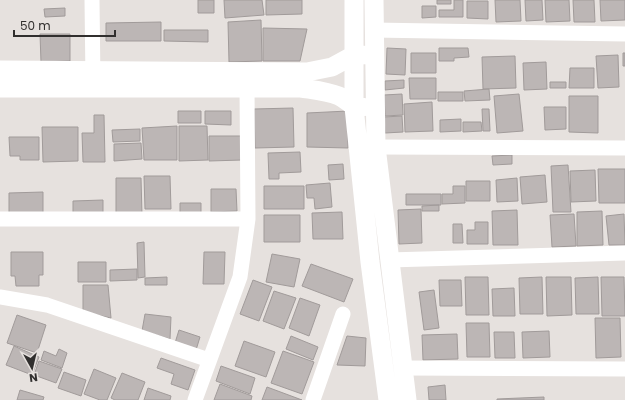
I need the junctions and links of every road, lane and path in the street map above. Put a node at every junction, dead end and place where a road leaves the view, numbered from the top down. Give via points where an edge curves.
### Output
1 (92, 0) edge
2 (354, 0) edge
3 (374, 0) edge
4 (373, 30) junction
5 (625, 34) edge
6 (374, 55) junction
7 (354, 56) junction
8 (0, 70) edge
9 (93, 79) junction
10 (0, 88) edge
11 (247, 88) junction
12 (354, 107) junction
13 (374, 107) junction
14 (376, 147) junction
15 (625, 148) edge
16 (0, 219) edge
17 (248, 219) junction
18 (625, 253) edge
19 (390, 260) junction
20 (0, 297) edge
21 (344, 314) dead end
22 (209, 360) junction
23 (403, 368) junction
24 (625, 369) edge
25 (194, 400) edge
26 (313, 400) edge
27 (388, 400) edge
28 (407, 400) edge

1 - 9 street
2 - 7 street
3 - 4 street
4 - 5 street
4 - 6 street
6 - 7 street
6 - 13 street
7 - 9 street via 332,67 307,72
7 - 12 street
8 - 9 street
9 - 10 street
9 - 11 street
11 - 12 street via 301,88 327,92 341,97
11 - 17 street
12 - 13 street
12 - 27 street
13 - 14 street
14 - 15 street
14 - 19 street
16 - 17 street
17 - 22 street via 240,277
18 - 19 street
19 - 23 street
20 - 22 street via 46,305
21 - 26 street
22 - 25 street
23 - 24 street
23 - 28 street

